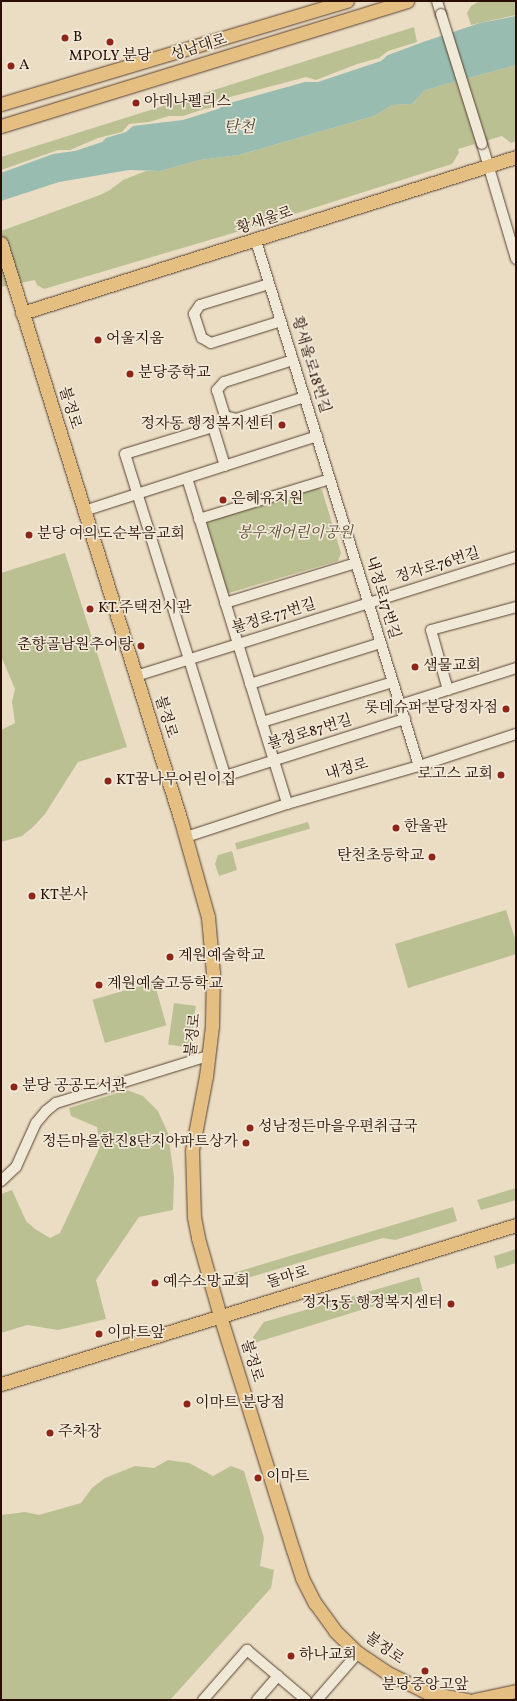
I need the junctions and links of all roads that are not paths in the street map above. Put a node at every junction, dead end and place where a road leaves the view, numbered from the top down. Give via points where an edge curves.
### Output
1 (347, 1) edge
2 (407, 1) edge
3 (437, 1) edge
4 (1, 104) edge
5 (1, 126) edge
6 (516, 157) edge
7 (488, 165) junction
8 (256, 241) junction
9 (1, 243) edge
10 (516, 258) edge
11 (269, 284) junction
12 (22, 313) junction
13 (281, 321) junction
14 (293, 360) junction
15 (305, 397) junction
16 (317, 436) junction
17 (224, 466) junction
18 (187, 478) junction
19 (330, 479) junction
20 (137, 494) junction
21 (336, 499) joint
22 (84, 511) junction
23 (199, 519) junction
24 (516, 557) edge
25 (356, 562) junction
26 (225, 603) junction
27 (369, 603) junction
28 (516, 607) edge
29 (381, 643) junction
30 (238, 644) junction
31 (188, 660) junction
32 (516, 668) edge
33 (136, 676) junction
34 (393, 682) junction
35 (250, 684) junction
36 (448, 690) junction
37 (400, 705) junction
38 (404, 719) junction
39 (262, 722) junction
40 (516, 734) edge
41 (274, 760) junction
42 (419, 766) junction
43 (287, 804) junction
44 (186, 837) junction
45 (208, 1056) junction
46 (1, 1181) edge
47 (516, 1224) edge
48 (220, 1316) junction
49 (1, 1384) edge
50 (358, 1653) junction
51 (278, 1676) junction
52 (511, 1695) edge
53 (203, 1700) edge
54 (257, 1700) edge
55 (306, 1700) edge
56 (317, 1700) edge
57 (467, 1700) edge
58 (474, 1700) edge

1 - 4 main road, 성남대로
2 - 5 main road, 성남대로
3 - 7 street, bridge
6 - 7 main road, 황새울로
7 - 8 main road, 황새울로
7 - 10 street
8 - 11 street, 황새울로18번길
8 - 12 main road, 황새울로
9 - 12 main road, 불정로
11 - 13 street, 황새울로18번길
11 - 13 street via 200,305 194,314 202,338 211,342
12 - 22 main road, 불정로
13 - 14 street, 황새울로18번길
14 - 15 street, 황새울로18번길
14 - 15 street via 224,382 217,390 225,416 236,419
15 - 16 street, 황새울로18번길
16 - 17 street
16 - 19 street, 황새울로18번길
17 - 18 street
17 - 20 street via 213,427 125,454
18 - 20 street
18 - 23 street
19 - 21 street, 황새울로18번길
19 - 23 street
20 - 22 street
20 - 31 street
21 - 25 street, 내정로17번길
22 - 33 main road, 불정로
23 - 26 street
24 - 27 street, 정자로76번길
25 - 26 street
25 - 27 street, 내정로17번길
26 - 30 street
27 - 29 street, 내정로17번길
27 - 30 street, 불정로77번길
28 - 36 street via 431,630
29 - 34 street, 내정로17번길
29 - 35 street
30 - 31 street, 불정로77번길
30 - 35 street
31 - 33 street, 불정로77번길
31 - 41 street, 불정로87번길 via 225,776
32 - 36 street
33 - 44 main road, 불정로
34 - 37 street, 내정로17번길
34 - 39 street
35 - 39 street
36 - 37 street
37 - 38 street, 내정로17번길
38 - 41 street, 불정로87번길
38 - 42 street, 내정로17번길
39 - 41 street
40 - 42 street, 내정로
41 - 43 street
42 - 43 street, 내정로
43 - 44 street, 내정로
44 - 45 main road, 불정로 via 212,940 213,1007
45 - 46 street via 56,1103 36,1123 31,1139 16,1167
45 - 48 main road, 불정로 via 192,1150 192,1196 198,1238
47 - 48 main road, 돌마로
48 - 49 main road, 돌마로
48 - 50 main road, 불정로 via 302,1578 315,1603 335,1631
50 - 56 street
50 - 57 main road, 불정로 via 386,1672 428,1693
51 - 53 street via 247,1650
51 - 54 street
51 - 55 street
52 - 58 main road

